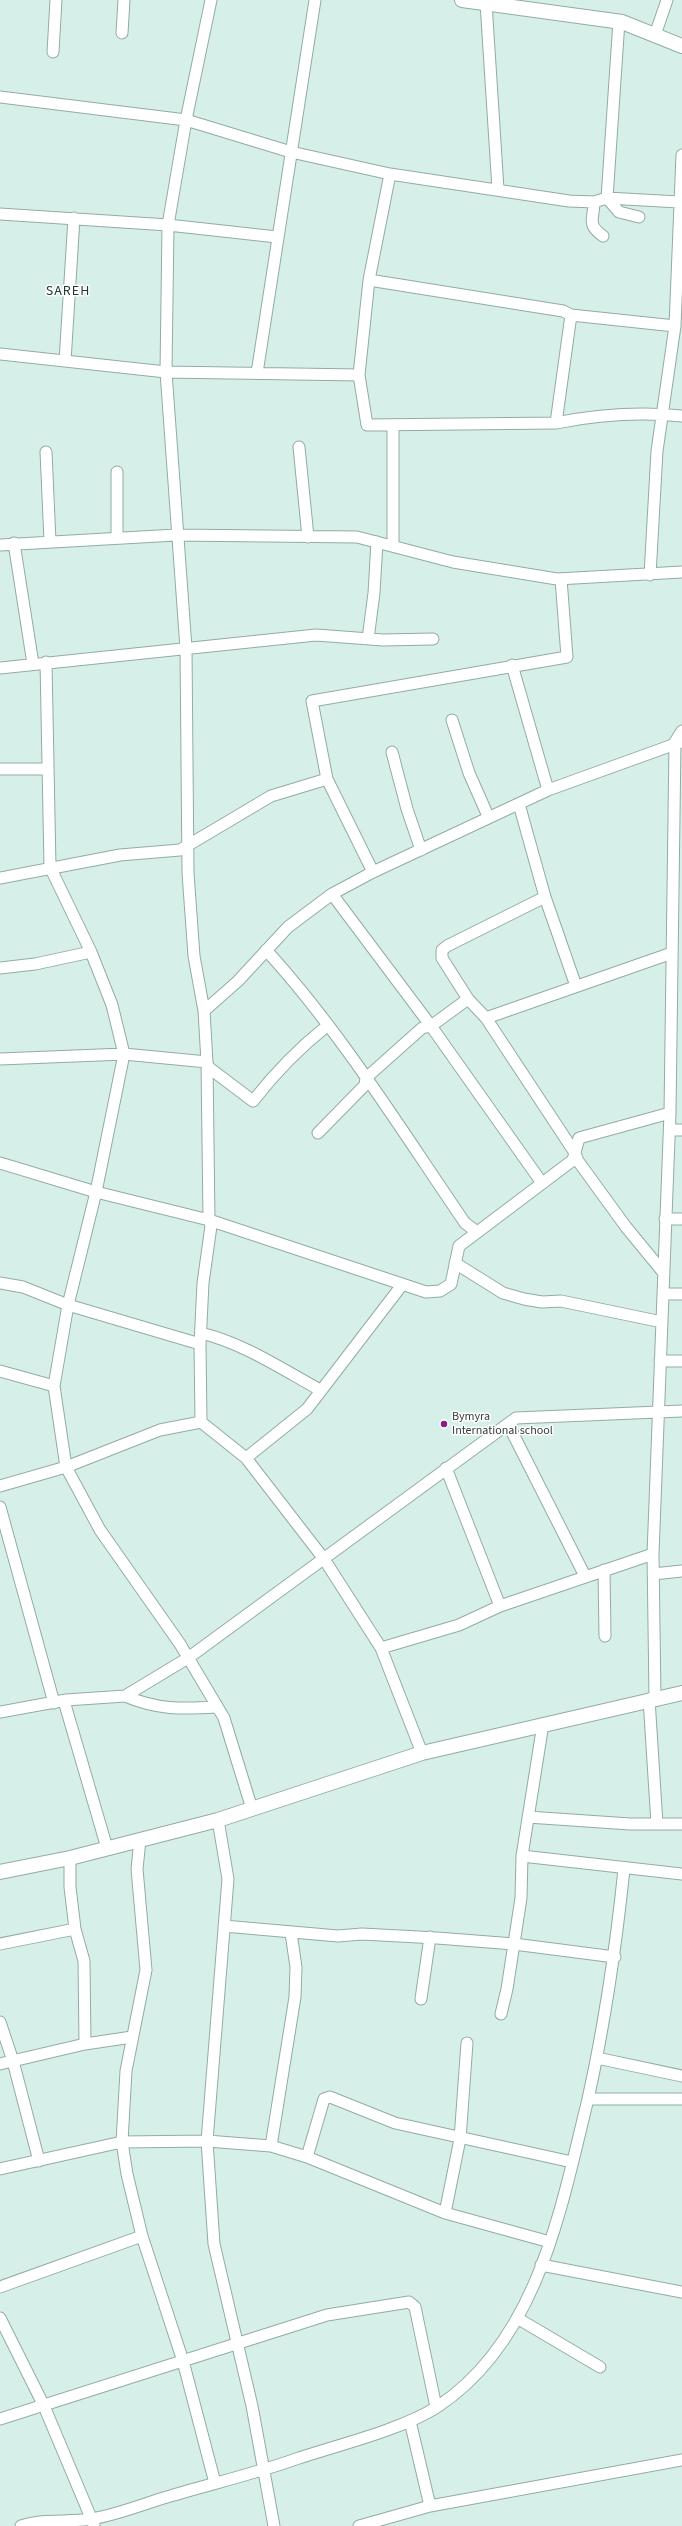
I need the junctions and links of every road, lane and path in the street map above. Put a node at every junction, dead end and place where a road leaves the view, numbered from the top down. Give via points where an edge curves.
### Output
1 (56, 0) edge
2 (124, 0) edge
3 (211, 0) edge
4 (315, 0) edge
5 (462, 0) edge
6 (667, 0) edge
7 (486, 3) junction
8 (619, 21) junction
9 (122, 33) dead end
10 (655, 35) junction
11 (682, 46) edge
12 (53, 52) dead end
13 (0, 97) edge
14 (186, 120) junction
15 (291, 152) junction
16 (682, 155) edge
17 (390, 174) junction
18 (498, 189) junction
19 (607, 198) junction
20 (594, 202) junction
21 (680, 206) edge
22 (0, 214) edge
23 (639, 216) dead end
24 (74, 218) junction
25 (168, 225) junction
26 (277, 236) junction
27 (603, 236) dead end
28 (369, 280) junction
29 (571, 315) junction
30 (675, 326) junction
31 (0, 354) edge
32 (65, 361) junction
33 (166, 372) junction
34 (257, 374) junction
35 (359, 375) junction
36 (662, 414) junction
37 (682, 416) edge
38 (556, 423) junction
39 (394, 425) junction
40 (299, 447) dead end
41 (46, 452) dead end
42 (117, 472) dead end
43 (176, 535) junction
44 (308, 536) junction
45 (117, 538) junction
46 (50, 541) junction
47 (376, 542) junction
48 (14, 543) junction
49 (0, 544) edge
50 (392, 546) junction
51 (682, 572) edge
52 (650, 575) junction
53 (561, 579) junction
54 (368, 639) junction
55 (433, 639) dead end
56 (186, 648) junction
57 (46, 662) junction
58 (33, 664) junction
59 (512, 665) junction
60 (0, 668) edge
61 (452, 720) dead end
62 (682, 731) edge
63 (679, 742) edge
64 (392, 752) dead end
65 (0, 769) edge
66 (48, 769) junction
67 (326, 779) junction
68 (548, 790) junction
69 (519, 804) junction
70 (488, 816) junction
71 (188, 844) junction
72 (421, 850) junction
73 (50, 867) junction
74 (373, 872) junction
75 (0, 878) edge
76 (332, 894) junction
77 (545, 897) junction
78 (266, 950) junction
79 (91, 952) junction
80 (672, 953) junction
81 (0, 968) edge
82 (576, 986) junction
83 (676, 998) edge
84 (468, 999) junction
85 (204, 1011) junction
86 (486, 1018) junction
87 (327, 1026) junction
88 (431, 1026) junction
89 (124, 1054) junction
90 (0, 1060) edge
91 (207, 1062) junction
92 (366, 1078) junction
93 (670, 1113) junction
94 (670, 1130) junction
95 (682, 1130) edge
96 (318, 1133) dead end
97 (575, 1153) junction
98 (0, 1163) edge
99 (542, 1183) junction
100 (96, 1192) junction
101 (664, 1219) junction
102 (682, 1219) edge
103 (209, 1220) junction
104 (477, 1232) junction
105 (455, 1263) junction
106 (663, 1272) junction
107 (0, 1283) edge
108 (402, 1285) junction
109 (663, 1294) junction
110 (682, 1294) edge
111 (68, 1305) junction
112 (662, 1322) junction
113 (200, 1339) junction
114 (660, 1361) junction
115 (682, 1361) edge
116 (0, 1371) edge
117 (54, 1386) junction
118 (320, 1390) junction
119 (659, 1411) junction
120 (682, 1411) edge
121 (201, 1422) junction
122 (508, 1424) junction
123 (246, 1458) junction
124 (66, 1467) junction
125 (446, 1468) junction
126 (0, 1486) edge
127 (0, 1507) edge
128 (653, 1554) junction
129 (324, 1559) junction
130 (604, 1570) junction
131 (682, 1572) edge
132 (654, 1574) junction
133 (585, 1576) junction
134 (500, 1606) junction
135 (605, 1636) dead end
136 (381, 1648) junction
137 (188, 1658) junction
138 (682, 1693) edge
139 (124, 1696) junction
140 (652, 1699) junction
141 (59, 1702) junction
142 (217, 1707) junction
143 (0, 1712) edge
144 (542, 1724) junction
145 (422, 1753) junction
146 (252, 1809) junction
147 (528, 1817) junction
148 (218, 1820) junction
149 (657, 1824) junction
150 (682, 1824) edge
151 (140, 1840) junction
152 (107, 1848) junction
153 (522, 1856) junction
154 (70, 1858) junction
155 (624, 1869) junction
156 (0, 1872) edge
157 (682, 1874) edge
158 (224, 1926) junction
159 (75, 1929) junction
160 (291, 1933) junction
161 (430, 1937) junction
162 (0, 1944) edge
163 (514, 1944) junction
164 (615, 1958) junction
165 (421, 1999) dead end
166 (501, 2014) dead end
167 (0, 2022) edge
168 (132, 2037) junction
169 (467, 2043) dead end
170 (85, 2044) junction
171 (597, 2058) junction
172 (13, 2061) junction
173 (0, 2064) edge
174 (682, 2076) edge
175 (588, 2099) junction
176 (682, 2099) edge
177 (460, 2139) junction
178 (207, 2141) junction
179 (122, 2142) junction
180 (271, 2146) junction
181 (307, 2157) junction
182 (40, 2161) junction
183 (572, 2162) junction
184 (0, 2169) edge
185 (445, 2213) junction
186 (142, 2236) junction
187 (550, 2242) junction
188 (541, 2265) junction
189 (0, 2287) edge
190 (682, 2292) edge
191 (0, 2318) edge
192 (517, 2318) junction
193 (238, 2343) junction
194 (184, 2361) junction
195 (600, 2367) dead end
196 (44, 2406) junction
197 (436, 2407) junction
198 (0, 2419) edge
199 (410, 2421) junction
200 (682, 2460) edge
201 (263, 2471) junction
202 (215, 2483) junction
203 (430, 2506) junction
204 (93, 2522) edge
205 (21, 2526) edge
206 (274, 2526) edge
207 (362, 2526) edge

1 - 12 street
2 - 9 street
3 - 14 street
4 - 15 street
5 - 7 street
6 - 10 street
7 - 8 street
7 - 18 street
8 - 10 street
8 - 19 street
10 - 11 street
13 - 14 street
14 - 15 street
14 - 25 street
15 - 17 street
15 - 26 street
16 - 21 street
17 - 18 street
17 - 28 street
18 - 20 street via 569,201
19 - 20 street
19 - 21 street
19 - 23 street via 619,212
20 - 27 street via 591,224 594,230
21 - 30 street
22 - 24 street
24 - 25 street
24 - 32 street
25 - 26 street
25 - 33 street
26 - 34 street
28 - 29 street via 563,311
28 - 35 street
29 - 30 street
29 - 38 street
30 - 36 street
31 - 32 street
32 - 33 street
33 - 34 street
33 - 43 street
34 - 35 street
35 - 39 street via 367,425
36 - 37 street
36 - 38 street via 580,418
36 - 52 street via 654,492
38 - 39 street
39 - 50 street
40 - 44 street
41 - 46 street
42 - 45 street
43 - 44 street
43 - 45 street
43 - 56 street
44 - 47 street via 357,537
45 - 46 street
46 - 48 street
47 - 50 street
47 - 54 street
48 - 49 street
48 - 58 street
50 - 53 street via 453,562
51 - 52 street
52 - 53 street
53 - 59 street via 567,657
54 - 55 street
54 - 56 street via 316,635
56 - 57 street
56 - 71 street
57 - 58 street
57 - 66 street
58 - 60 street
59 - 67 street via 312,701
59 - 68 street
61 - 70 street via 469,773
62 - 63 street
63 - 68 street
63 - 80 street
64 - 72 street
65 - 66 street
66 - 73 street
67 - 71 street via 271,796
67 - 74 street
68 - 69 street
69 - 70 street
69 - 77 street
70 - 72 street
71 - 73 street via 180,850 120,855
71 - 85 street via 194,956
72 - 74 street
73 - 75 street
73 - 79 street
74 - 76 street
76 - 78 street via 288,927
76 - 88 street
77 - 82 street
77 - 84 street via 442,950 442,958
78 - 85 street via 238,981
78 - 87 street via 294,980
79 - 81 street via 35,964
79 - 89 street via 112,1005
80 - 82 street
80 - 83 street
82 - 86 street
83 - 93 street
84 - 86 street
84 - 88 street
85 - 91 street
86 - 97 street
87 - 91 street via 304,1044 270,1079 253,1101 208,1067
87 - 92 street
88 - 92 street via 422,1028
88 - 99 street
89 - 90 street
89 - 91 street
89 - 100 street
91 - 103 street
92 - 96 street via 365,1085
92 - 104 street via 465,1223
93 - 94 street
93 - 97 street via 579,1138
94 - 95 street
94 - 101 street
97 - 99 street via 573,1160
97 - 106 street via 578,1161 626,1227
98 - 100 street
99 - 104 street
100 - 103 street
100 - 111 street
101 - 102 street
101 - 106 street
103 - 108 street
103 - 113 street via 211,1226 203,1283
104 - 105 street via 459,1246
105 - 108 street via 451,1284 440,1291 426,1292
105 - 112 street via 503,1293 524,1299 542,1302 561,1301
106 - 109 street
107 - 111 street via 23,1287
108 - 118 street
109 - 110 street
109 - 112 street
111 - 113 street
111 - 117 street
112 - 114 street
113 - 118 street via 212,1336 256,1355
113 - 121 street
114 - 115 street
114 - 119 street
116 - 117 street
117 - 124 street
118 - 123 street via 307,1409
119 - 120 street
119 - 122 street via 516,1418
119 - 128 street
121 - 123 street
121 - 124 street via 160,1430
122 - 125 street
122 - 133 street
123 - 129 street
124 - 126 street
124 - 137 street via 100,1530
125 - 129 street
125 - 134 street
127 - 141 street
128 - 130 street
128 - 132 street
129 - 136 street
129 - 137 street
130 - 133 street
130 - 135 street
131 - 132 street
132 - 140 street
133 - 134 street
134 - 136 street via 459,1625
136 - 145 street
137 - 139 street
137 - 142 street
138 - 140 street
139 - 141 street
139 - 142 street via 146,1705 175,1710
140 - 144 street
140 - 149 street
141 - 143 street
141 - 152 street
142 - 146 street via 224,1718
144 - 145 street
144 - 147 street
145 - 146 street
146 - 148 street
147 - 149 street
147 - 153 street
148 - 151 street
148 - 158 street via 228,1879
149 - 150 street
151 - 152 street
151 - 168 street via 137,1868 146,1970
152 - 154 street
153 - 155 street
153 - 163 street via 521,1898
154 - 156 street
154 - 159 street via 70,1887
155 - 157 street
155 - 164 street
158 - 160 street
158 - 178 street
159 - 162 street
159 - 170 street via 84,1961
160 - 161 street
160 - 180 street via 296,1967 295,1997
161 - 163 street
161 - 165 street
163 - 164 street
163 - 166 street
164 - 171 street
167 - 172 street
168 - 170 street
168 - 179 street via 126,2071
169 - 177 street
170 - 172 street
171 - 174 street
171 - 175 street
172 - 173 street
172 - 182 street
175 - 176 street
175 - 183 street
177 - 181 street via 395,2123 326,2097
177 - 183 street
177 - 185 street
178 - 179 street
178 - 180 street
178 - 193 street via 214,2244
179 - 182 street
179 - 186 street
180 - 181 street
181 - 185 street
182 - 184 street
183 - 187 street
185 - 187 street
186 - 189 street
186 - 194 street
187 - 188 street
188 - 190 street
188 - 192 street
191 - 196 street
192 - 195 street
192 - 197 street via 491,2359 471,2381
193 - 194 street
193 - 197 street via 327,2315 409,2302 415,2307
193 - 201 street
194 - 196 street
194 - 202 street
196 - 198 street
196 - 204 street
197 - 199 street
199 - 201 street
199 - 203 street
200 - 203 street
201 - 202 street
201 - 206 street
202 - 204 street
203 - 207 street
204 - 205 street via 36,2522

